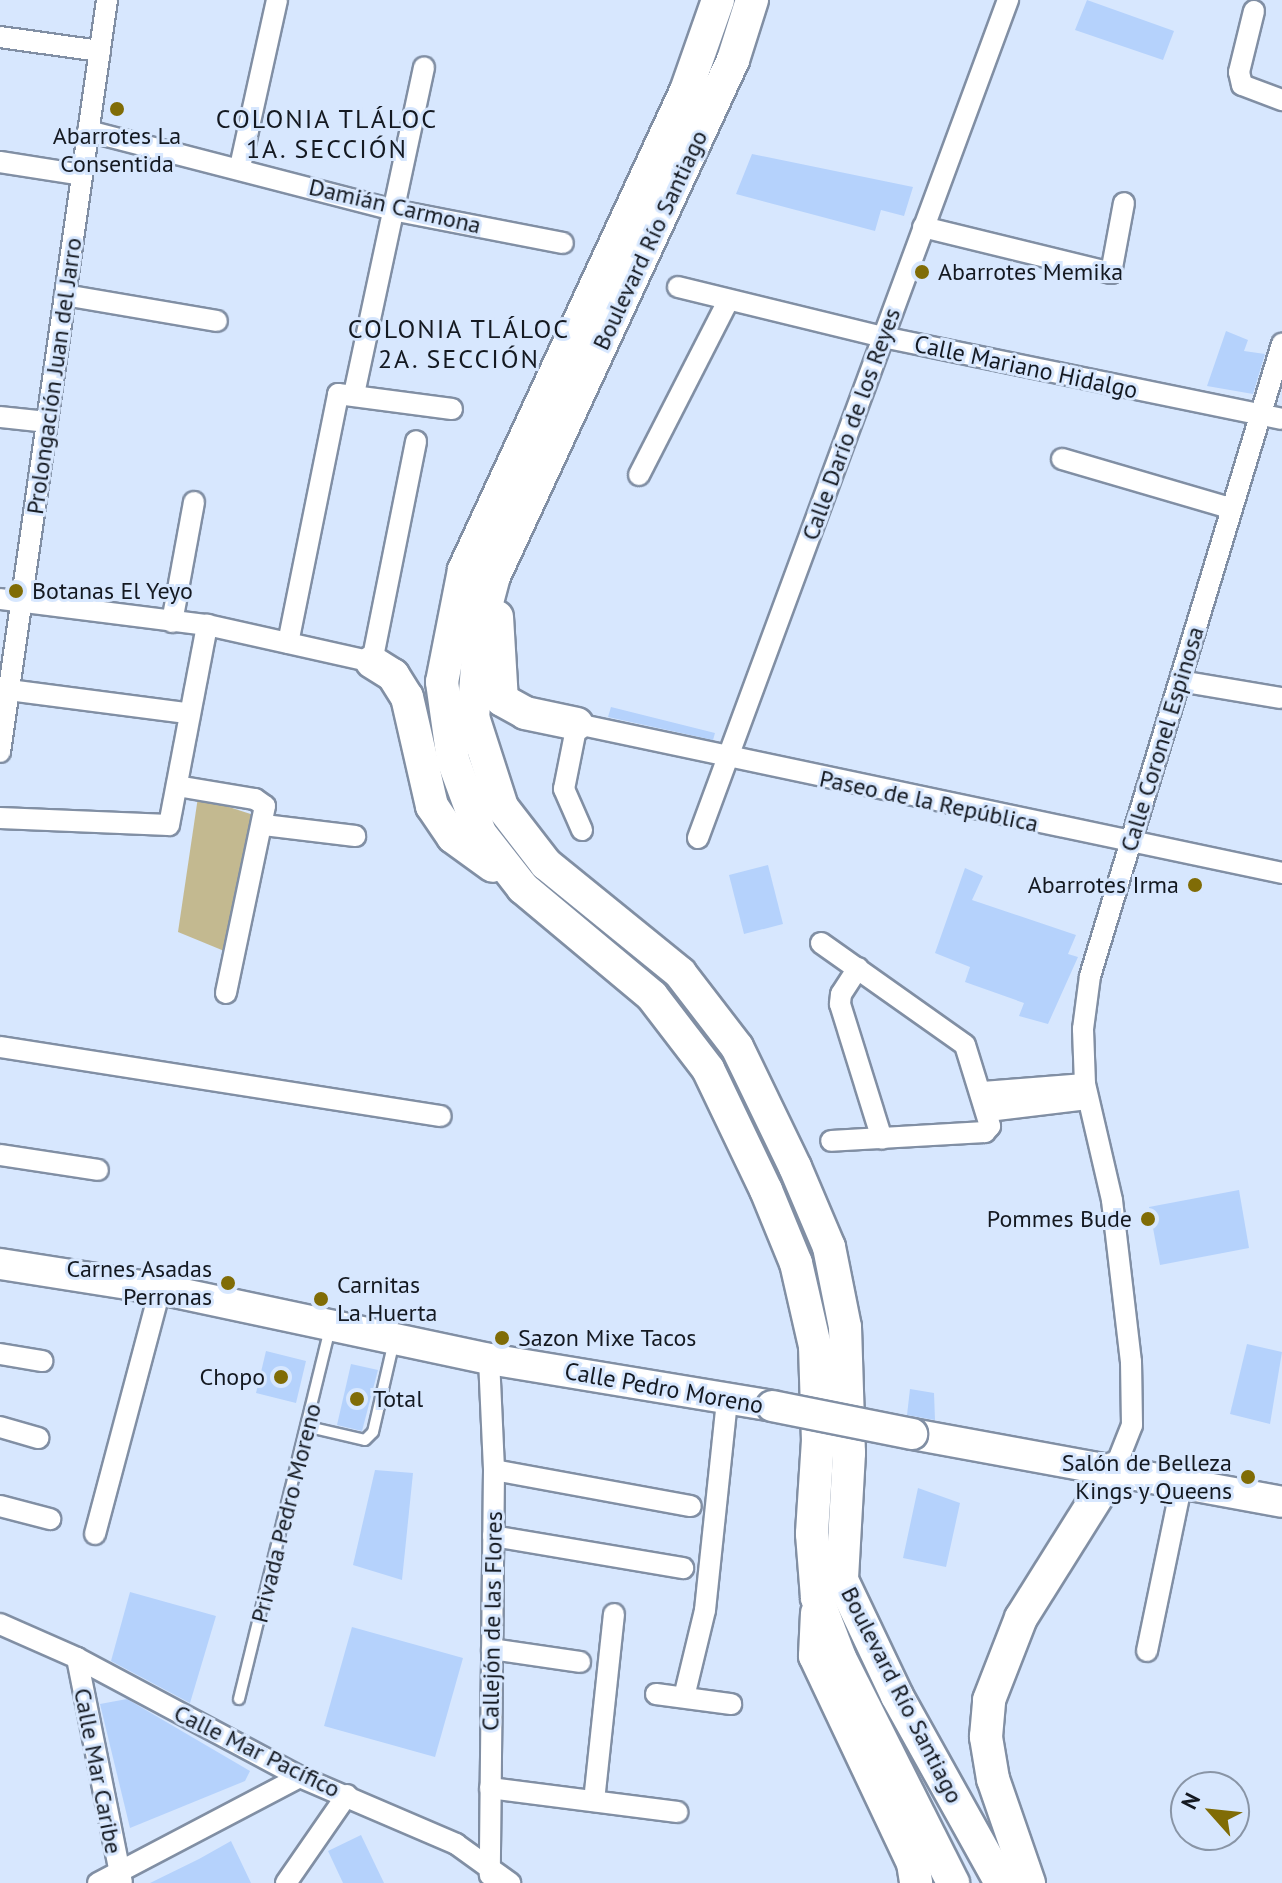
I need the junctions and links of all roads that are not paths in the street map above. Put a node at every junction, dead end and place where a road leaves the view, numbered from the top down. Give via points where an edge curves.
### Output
1 (107, 0) edge
2 (277, 0) edge
3 (718, 0) edge
4 (752, 0) edge
5 (1008, 0) edge
6 (1254, 11) dead end
7 (0, 37) edge
8 (100, 51) junction
9 (424, 67) dead end
10 (1282, 100) edge
11 (88, 131) junction
12 (0, 162) edge
13 (240, 167) junction
14 (82, 175) junction
15 (1124, 203) dead end
16 (393, 210) junction
17 (923, 227) junction
18 (563, 243) dead end
19 (678, 287) dead end
20 (65, 295) junction
21 (728, 301) junction
22 (217, 321) dead end
23 (883, 337) junction
24 (1282, 344) edge
25 (354, 394) junction
26 (452, 409) dead end
27 (1259, 415) junction
28 (0, 417) edge
29 (1282, 419) edge
30 (47, 422) junction
31 (416, 441) dead end
32 (1062, 459) dead end
33 (639, 475) dead end
34 (194, 502) dead end
35 (1230, 508) junction
36 (494, 576) junction
37 (0, 599) edge
38 (21, 601) junction
39 (172, 622) junction
40 (207, 625) junction
41 (288, 643) junction
42 (372, 662) junction
43 (1180, 681) junction
44 (9, 690) junction
45 (1281, 698) edge
46 (187, 713) junction
47 (577, 724) junction
48 (0, 752) edge
49 (727, 757) junction
50 (177, 786) junction
51 (0, 818) edge
52 (264, 825) junction
53 (582, 830) dead end
54 (355, 836) dead end
55 (698, 838) dead end
56 (1130, 844) junction
57 (1282, 873) edge
58 (523, 888) junction
59 (821, 943) dead end
60 (858, 968) junction
61 (226, 993) dead end
62 (0, 1047) edge
63 (1086, 1092) junction
64 (985, 1102) junction
65 (441, 1116) dead end
66 (882, 1139) junction
67 (831, 1141) dead end
68 (0, 1155) edge
69 (98, 1170) dead end
70 (0, 1264) edge
71 (160, 1289) junction
72 (331, 1326) junction
73 (394, 1340) junction
74 (0, 1354) edge
75 (489, 1359) junction
76 (42, 1361) dead end
77 (727, 1399) junction
78 (0, 1427) edge
79 (309, 1427) junction
80 (38, 1438) dead end
81 (1115, 1468) junction
82 (494, 1470) junction
83 (1182, 1482) junction
84 (1282, 1502) edge
85 (0, 1506) edge
86 (691, 1506) dead end
87 (50, 1519) dead end
88 (95, 1534) dead end
89 (493, 1536) junction
90 (683, 1568) dead end
91 (817, 1598) junction
92 (614, 1614) dead end
93 (0, 1624) edge
94 (492, 1649) junction
95 (1147, 1651) dead end
96 (77, 1658) junction
97 (580, 1662) dead end
98 (656, 1694) dead end
99 (684, 1697) junction
100 (239, 1699) dead end
101 (731, 1704) dead end
102 (300, 1777) junction
103 (490, 1788) junction
104 (347, 1795) junction
105 (594, 1801) junction
106 (677, 1812) dead end
107 (490, 1875) edge
108 (120, 1879) edge
109 (98, 1883) edge
110 (286, 1883) edge
111 (510, 1883) edge
112 (916, 1883) edge
113 (953, 1883) edge
114 (1001, 1883) edge
115 (1029, 1883) edge

1 - 8 street, Prolongación Juan del Jarro
2 - 13 street
3 - 58 main road, Boulevard Río Santiago via 686,91 491,504 450,621 442,682 453,760 480,833
4 - 36 main road, Boulevard Río Santiago via 733,60
5 - 17 street, Calle Darío de los Reyes
6 - 10 street via 1239,72 1242,85
7 - 8 street
8 - 11 street, Prolongación Juan del Jarro
9 - 16 street
11 - 13 street, Damián Carmona
11 - 14 street, Prolongación Juan del Jarro
12 - 14 street
13 - 16 street, Damián Carmona
14 - 20 street, Prolongación Juan del Jarro
15 - 17 street via 1111,273
16 - 18 street, Damián Carmona
16 - 25 street
17 - 23 street, Calle Darío de los Reyes
19 - 21 street, Calle Mariano Hidalgo
20 - 22 street
20 - 30 street, Prolongación Juan del Jarro
21 - 23 street, Calle Mariano Hidalgo
21 - 33 street
23 - 27 street, Calle Mariano Hidalgo
23 - 49 street, Calle Darío de los Reyes
24 - 27 street, Calle Coronel Espinosa
25 - 26 street
25 - 41 street via 338,394
27 - 29 street, Calle Mariano Hidalgo
27 - 35 street, Calle Coronel Espinosa
28 - 30 street
30 - 38 street, Prolongación Juan del Jarro
31 - 42 street
32 - 35 street
34 - 39 street
35 - 43 street, Calle Coronel Espinosa
36 - 47 main road via 502,700 525,713
36 - 114 main road, Boulevard Río Santiago via 480,629 473,717 502,807 546,864 680,973 737,1047 795,1167 829,1247 845,1327 849,1453 842,1580 897,1696
37 - 38 street
38 - 39 street
38 - 44 street, Prolongación Juan del Jarro
39 - 40 street
40 - 41 street
40 - 46 street
41 - 42 street
42 - 58 main road via 393,675 407,697 432,806 453,837
43 - 45 street
43 - 56 street, Calle Coronel Espinosa
44 - 46 street
44 - 48 street, Prolongación Juan del Jarro
46 - 50 street
47 - 49 street, Paseo de la República
47 - 53 street via 564,789
49 - 55 street, Calle Darío de los Reyes
49 - 56 street, Paseo de la República
50 - 51 street via 169,825
50 - 52 street via 255,799 265,806
52 - 54 street
52 - 61 street
56 - 57 street, Paseo de la República
56 - 63 street, Calle Coronel Espinosa via 1090,976 1083,1029
58 - 91 main road, Boulevard Río Santiago via 652,996 708,1069 766,1190 796,1263 815,1346 818,1440 812,1534
59 - 60 street
60 - 64 street via 965,1045
60 - 66 street via 840,1004
62 - 65 street
63 - 64 street
63 - 81 street, Calle Coronel Espinosa via 1112,1200 1127,1307 1132,1425
64 - 66 street via 985,1132
66 - 67 street
68 - 69 street
70 - 71 street, Calle Pedro Moreno
71 - 72 street, Calle Pedro Moreno
71 - 88 street
72 - 73 street, Calle Pedro Moreno
72 - 79 lane, Privada Pedro Moreno
73 - 75 street, Calle Pedro Moreno
73 - 79 lane via 373,1432 365,1440
74 - 76 street
75 - 77 street, Calle Pedro Moreno
75 - 82 street, Callejón de las Flores
77 - 81 street, Calle Pedro Moreno, bridge
77 - 99 street via 705,1610
78 - 80 street
79 - 100 lane, Privada Pedro Moreno
81 - 83 street, Calle Pedro Moreno
81 - 115 main road via 1021,1618 989,1700 986,1737 993,1779
82 - 86 street
82 - 89 street, Callejón de las Flores
83 - 84 street, Calle Pedro Moreno
83 - 95 street
85 - 87 street
89 - 90 street
89 - 94 street, Callejón de las Flores
91 - 112 main road via 815,1656 913,1863
91 - 113 main road, Boulevard Río Santiago via 840,1658
92 - 105 street
93 - 96 street, Calle Mar Pacífico
94 - 97 street
94 - 103 street, Callejón de las Flores
96 - 102 street, Calle Mar Pacífico
96 - 108 street, Calle Mar Caribe
98 - 99 street
99 - 101 street
102 - 104 street, Calle Mar Pacífico
102 - 108 street
103 - 105 street
103 - 107 street, Callejón de las Flores
104 - 107 street, Calle Mar Pacífico via 456,1844
104 - 110 street
105 - 106 street
107 - 111 street, Calle Mar Pacífico
108 - 109 street

